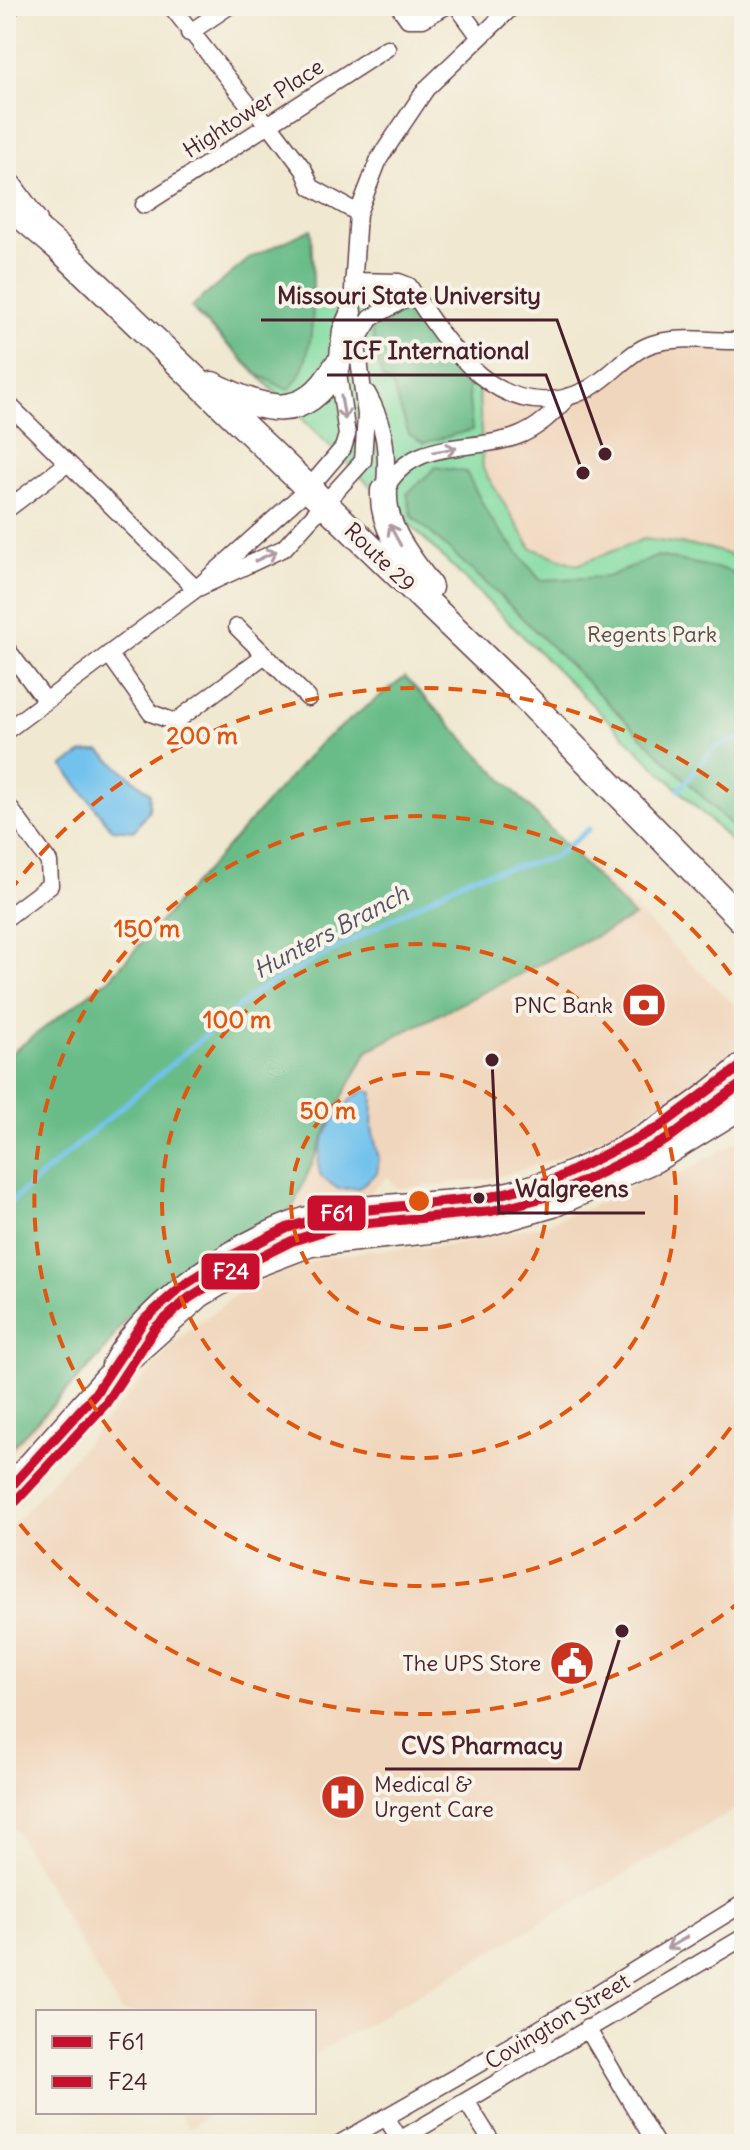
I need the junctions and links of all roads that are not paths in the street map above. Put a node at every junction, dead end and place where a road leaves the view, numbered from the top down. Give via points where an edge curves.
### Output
1 (13, 6) edge
2 (171, 6) edge
3 (229, 6) edge
4 (446, 6) edge
5 (457, 6) edge
6 (513, 6) edge
7 (6, 12) edge
8 (403, 12) edge
9 (189, 33) junction
10 (479, 36) junction
11 (387, 48) dead end
12 (269, 124) junction
13 (6, 174) edge
14 (6, 203) edge
15 (144, 205) dead end
16 (358, 213) junction
17 (58, 247) junction
18 (352, 293) junction
19 (408, 297) junction
20 (744, 341) edge
21 (356, 343) junction
22 (337, 366) junction
23 (192, 375) junction
24 (361, 384) junction
25 (570, 395) junction
26 (6, 402) edge
27 (68, 463) junction
28 (384, 491) junction
29 (318, 496) junction
30 (6, 510) edge
31 (196, 589) junction
32 (237, 627) dead end
33 (471, 645) junction
34 (6, 648) edge
35 (109, 654) junction
36 (265, 655) junction
37 (308, 698) dead end
38 (46, 701) junction
39 (6, 731) edge
40 (6, 803) edge
41 (6, 918) edge
42 (744, 922) edge
43 (744, 1064) edge
44 (744, 1105) edge
45 (107, 1378) junction
46 (6, 1492) edge
47 (744, 1903) edge
48 (744, 1937) edge
49 (587, 2028) junction
50 (536, 2031) junction
51 (548, 2052) junction
52 (466, 2101) junction
53 (386, 2117) junction
54 (396, 2142) edge
55 (339, 2144) edge
56 (493, 2144) edge
57 (656, 2144) edge

1 - 7 street
2 - 9 street
3 - 9 street
4 - 8 street via 423,19
5 - 10 street
6 - 10 street
9 - 12 street
10 - 16 street via 426,89 396,129
11 - 12 street, Hightower Place
12 - 15 street, Hightower Place
12 - 16 street via 311,187
13 - 17 street
14 - 17 main road, Route 29
16 - 18 street
17 - 23 main road, Route 29
18 - 19 street via 399,282 409,286
18 - 21 street
18 - 22 street
19 - 21 street via 371,318
19 - 25 street via 491,385 529,398
20 - 25 street via 649,345 602,381
21 - 24 street
22 - 23 main road via 314,398 286,408 241,399
22 -> 29 street via 347,435
23 - 29 main road, Route 29
24 - 28 street via 385,435
24 - 29 street via 368,437 363,461
28 -> 25 street via 406,462 514,437 544,422
26 - 27 street
27 - 30 street
27 - 31 street
33 -> 28 main road via 391,530
29 - 31 street
31 -> 29 street via 284,548
29 - 33 main road, Route 29
31 - 35 street
32 - 36 street
33 - 42 main road, Route 29
34 - 38 street
35 - 36 street via 151,713 175,722
35 - 38 street
36 - 37 street
38 - 39 street
40 - 41 street via 49,862 50,885
43 - 45 main road via 677,1114 549,1182 492,1197 318,1216 269,1237 167,1299 131,1335
44 - 45 main road via 655,1160 553,1205 483,1225 338,1238 267,1258 200,1295
45 - 46 main road
47 -> 50 street
48 - 49 street, Covington Street
49 - 51 street, Covington Street
49 - 57 street
50 - 51 street
50 - 53 street
51 - 52 street, Covington Street
52 - 54 street, Covington Street
52 - 56 street
53 - 54 street
53 - 55 street

